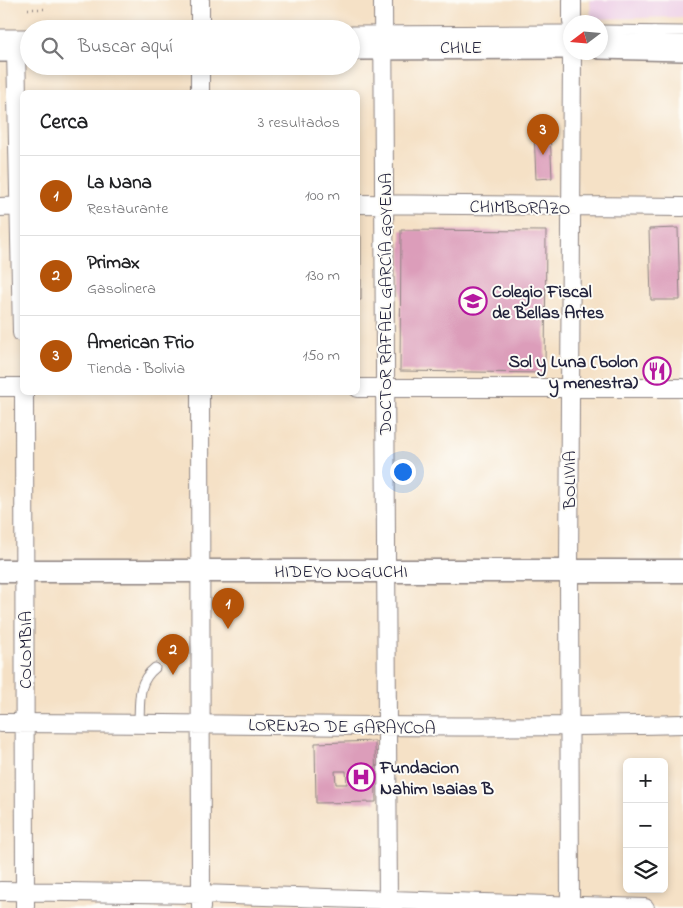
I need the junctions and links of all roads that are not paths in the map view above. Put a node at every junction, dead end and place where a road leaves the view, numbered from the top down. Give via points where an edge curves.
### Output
1 (200, 0) edge
2 (383, 0) edge
3 (572, 0) edge
4 (572, 15) edge
5 (200, 20) edge
6 (563, 30) edge
7 (608, 30) edge
8 (683, 31) edge
9 (360, 33) edge
10 (383, 39) junction
11 (15, 43) edge
12 (360, 45) edge
13 (563, 46) edge
14 (608, 46) edge
15 (683, 48) edge
16 (572, 60) edge
17 (200, 75) edge
18 (200, 90) edge
19 (20, 179) edge
20 (360, 204) edge
21 (385, 204) junction
22 (20, 206) edge
23 (0, 207) edge
24 (683, 207) edge
25 (571, 208) junction
26 (0, 387) edge
27 (20, 387) edge
28 (360, 388) edge
29 (386, 388) junction
30 (570, 388) junction
31 (683, 388) edge
32 (24, 395) edge
33 (200, 395) edge
34 (0, 571) edge
35 (24, 571) junction
36 (201, 571) junction
37 (386, 571) junction
38 (569, 571) junction
39 (683, 571) edge
40 (155, 668) dead end
41 (25, 723) junction
42 (139, 723) junction
43 (201, 723) junction
44 (0, 724) edge
45 (683, 724) edge
46 (387, 727) junction
47 (570, 727) junction
48 (0, 891) edge
49 (25, 900) edge
50 (201, 901) edge
51 (388, 905) edge
52 (570, 907) edge
53 (645, 908) edge

1 - 5 street
2 - 10 street, DOCTOR RAFAEL GARCÍA GOYENA
3 - 4 street
6 - 10 lane, CHILE
7 - 8 lane
9 - 10 lane, CHILE
10 - 12 main road, CHILE
10 - 13 main road, CHILE
10 - 21 street, DOCTOR RAFAEL GARCÍA GOYENA
11 - 19 street
14 - 15 main road
16 - 25 street, BOLIVIA
17 - 18 street
20 - 21 street, CHIMBORAZO
21 - 25 street, CHIMBORAZO
21 - 29 street, DOCTOR RAFAEL GARCÍA GOYENA
22 - 23 street
24 - 25 street, CHIMBORAZO
25 - 30 street, BOLIVIA
26 - 27 street
28 - 29 street
29 - 30 street
29 - 37 street, DOCTOR RAFAEL GARCÍA GOYENA
30 - 31 street
30 - 38 street, BOLIVIA
32 - 35 street, COLOMBIA
33 - 36 street
34 - 35 street, HIDEYO NOGUCHI
35 - 36 street, HIDEYO NOGUCHI
35 - 41 street, COLOMBIA
36 - 37 street, HIDEYO NOGUCHI
36 - 43 street
37 - 38 street, HIDEYO NOGUCHI
37 - 46 street, DOCTOR RAFAEL GARCÍA GOYENA
38 - 39 street, HIDEYO NOGUCHI
38 - 47 street, BOLIVIA
40 - 42 lane via 144,676
41 - 42 street, LORENZO DE GARAYCOA
41 - 44 street, LORENZO DE GARAYCOA
41 - 49 street, COLOMBIA
42 - 43 street, LORENZO DE GARAYCOA
43 - 46 street, LORENZO DE GARAYCOA
43 - 50 street
45 - 47 street, LORENZO DE GARAYCOA
46 - 47 street, LORENZO DE GARAYCOA
46 - 51 street, DOCTOR RAFAEL GARCÍA GOYENA
47 - 52 street, BOLIVIA
48 - 49 street
49 - 50 street
50 - 51 street
51 - 52 street
52 - 53 street

